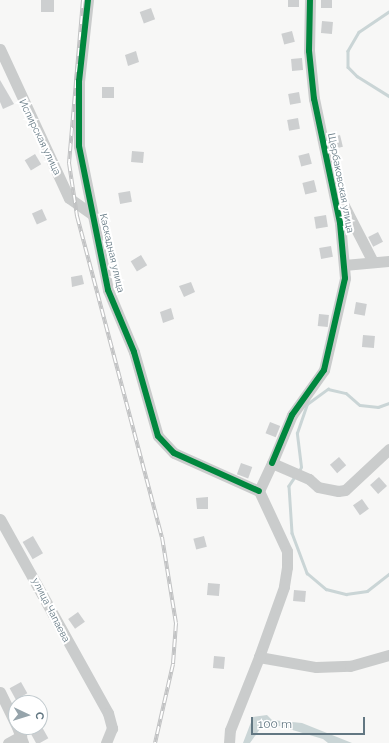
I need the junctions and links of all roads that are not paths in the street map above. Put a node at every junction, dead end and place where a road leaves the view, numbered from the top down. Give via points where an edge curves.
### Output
1 (88, 0) edge
2 (310, 0) edge
3 (0, 49) edge
4 (327, 169) junction
5 (93, 215) junction
6 (372, 260) junction
7 (389, 261) edge
8 (344, 266) junction
9 (389, 449) edge
10 (272, 463) junction
11 (259, 491) junction
12 (0, 519) edge
13 (389, 656) edge
14 (259, 657) junction
15 (0, 692) edge
16 (8, 709) edge
17 (17, 735) edge
18 (8, 743) edge
19 (106, 743) edge
20 (230, 743) edge

1 - 5 street, Каскадная улица via 79,81 79,146
2 - 4 street, Щербаковская улица via 311,73
3 - 5 street, Испирская улица via 69,198
4 - 6 street, Щербаковская улица
4 - 8 street, Щербаковская улица via 340,223
5 - 11 street, Каскадная улица via 108,290 134,352 158,436 174,453
6 - 7 street
6 - 8 street
8 - 10 street, Щербаковская улица via 341,306 330,355 324,370 292,415 279,452
9 - 10 street via 345,490 331,491 318,487 309,479
10 - 11 street, Щербаковская улица
11 - 14 street via 287,551 284,587
12 - 19 street, улица Чапаева via 101,702 112,728
13 - 14 street via 350,666 316,667
14 - 20 street via 230,730
15 - 16 street
17 - 18 street

